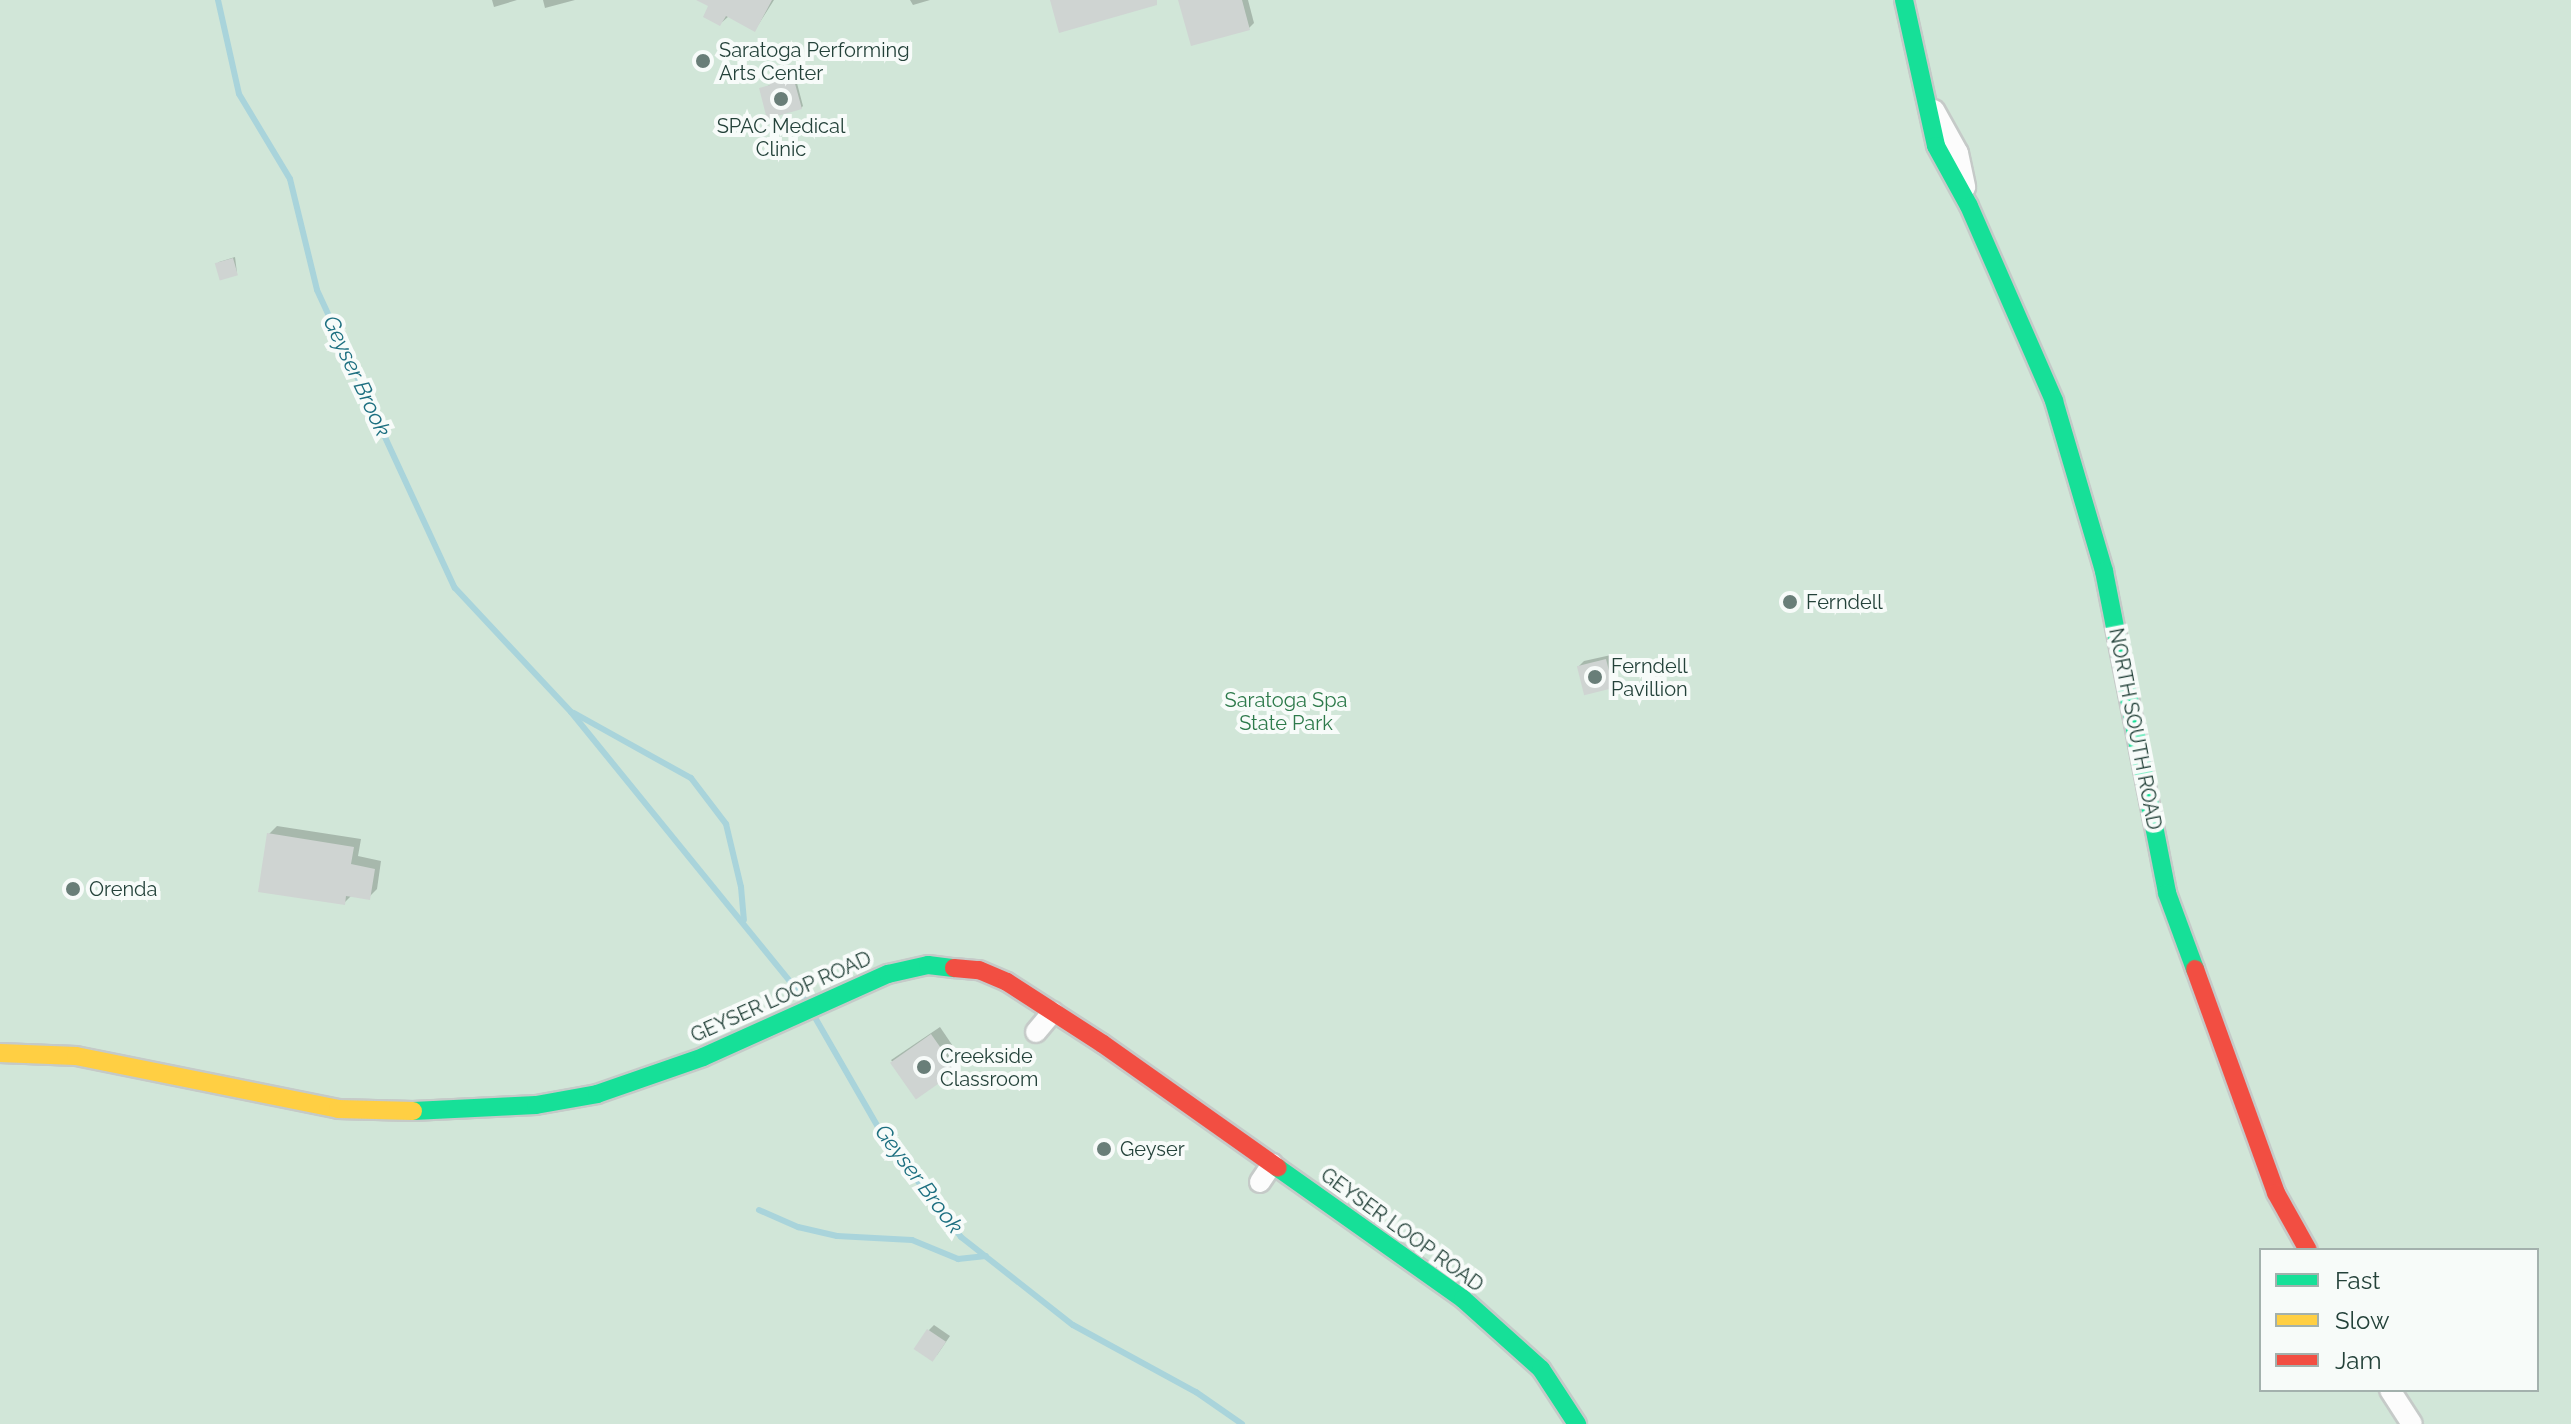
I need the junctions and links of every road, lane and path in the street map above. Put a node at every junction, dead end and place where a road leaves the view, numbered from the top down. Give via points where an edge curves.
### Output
1 (1904, 0) edge
2 (1929, 102) joint
3 (1969, 206) joint
4 (1053, 1012) junction
5 (1036, 1032) dead end
6 (0, 1053) edge
7 (1272, 1164) junction
8 (1260, 1182) dead end
9 (2307, 1248) edge
10 (2391, 1392) edge
11 (1577, 1424) edge
12 (2412, 1424) edge

1 - 2 street, NORTH SOUTH ROAD
2 - 3 street, NORTH SOUTH ROAD via 1958,153
3 - 9 street, NORTH SOUTH ROAD via 2054,401 2098,549 2167,893 2276,1193
4 - 5 street
4 - 6 street, GEYSER LOOP ROAD via 979,970 928,965 888,974 703,1057 597,1094 449,1112 338,1109 76,1056
4 - 7 street, GEYSER LOOP ROAD
7 - 8 street
7 - 11 street, GEYSER LOOP ROAD via 1463,1299 1541,1369
10 - 12 street

